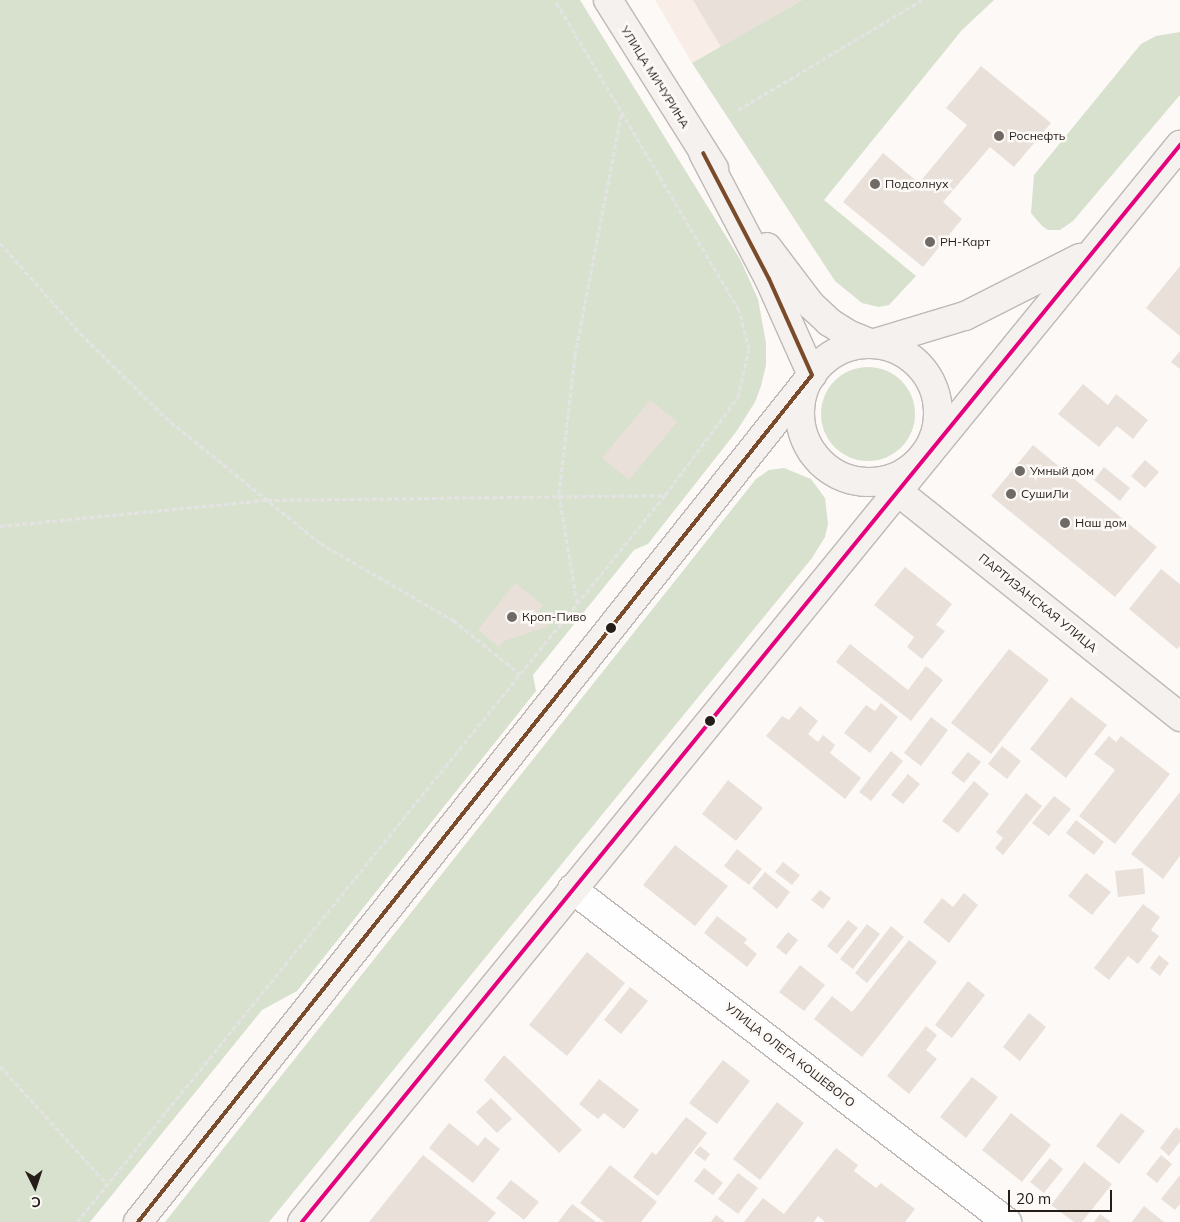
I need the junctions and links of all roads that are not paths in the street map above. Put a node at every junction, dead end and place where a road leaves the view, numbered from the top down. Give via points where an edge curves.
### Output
1 (608, 0) edge
2 (1180, 145) edge
3 (703, 153) junction
4 (1091, 253) junction
5 (872, 344) junction
6 (812, 375) junction
7 (923, 456) junction
8 (896, 490) junction
9 (1180, 717) edge
10 (572, 889) junction
11 (138, 1222) edge
12 (302, 1222) edge
13 (1007, 1222) edge

1 - 3 main road, УЛИЦА МИЧУРИНА
2 - 4 main road
3 - 5 main road, УЛИЦА МИЧУРИНА via 811,305 840,329
3 - 6 main road, УЛИЦА МИЧУРИНА via 769,280
4 - 5 main road via 964,316
4 - 7 main road
5 - 6 main road via 838,352
5 - 7 main road via 906,355 930,380 938,400 938,422 935,436
6 - 7 main road via 802,396 800,419 806,442 829,468 861,482 884,481 906,472
6 - 11 main road
7 - 8 main road
8 - 9 main road, ПАРТИЗАНСКАЯ УЛИЦА
8 - 10 main road
10 - 12 main road
10 - 13 street, УЛИЦА ОЛЕГА КОШЕВОГО

